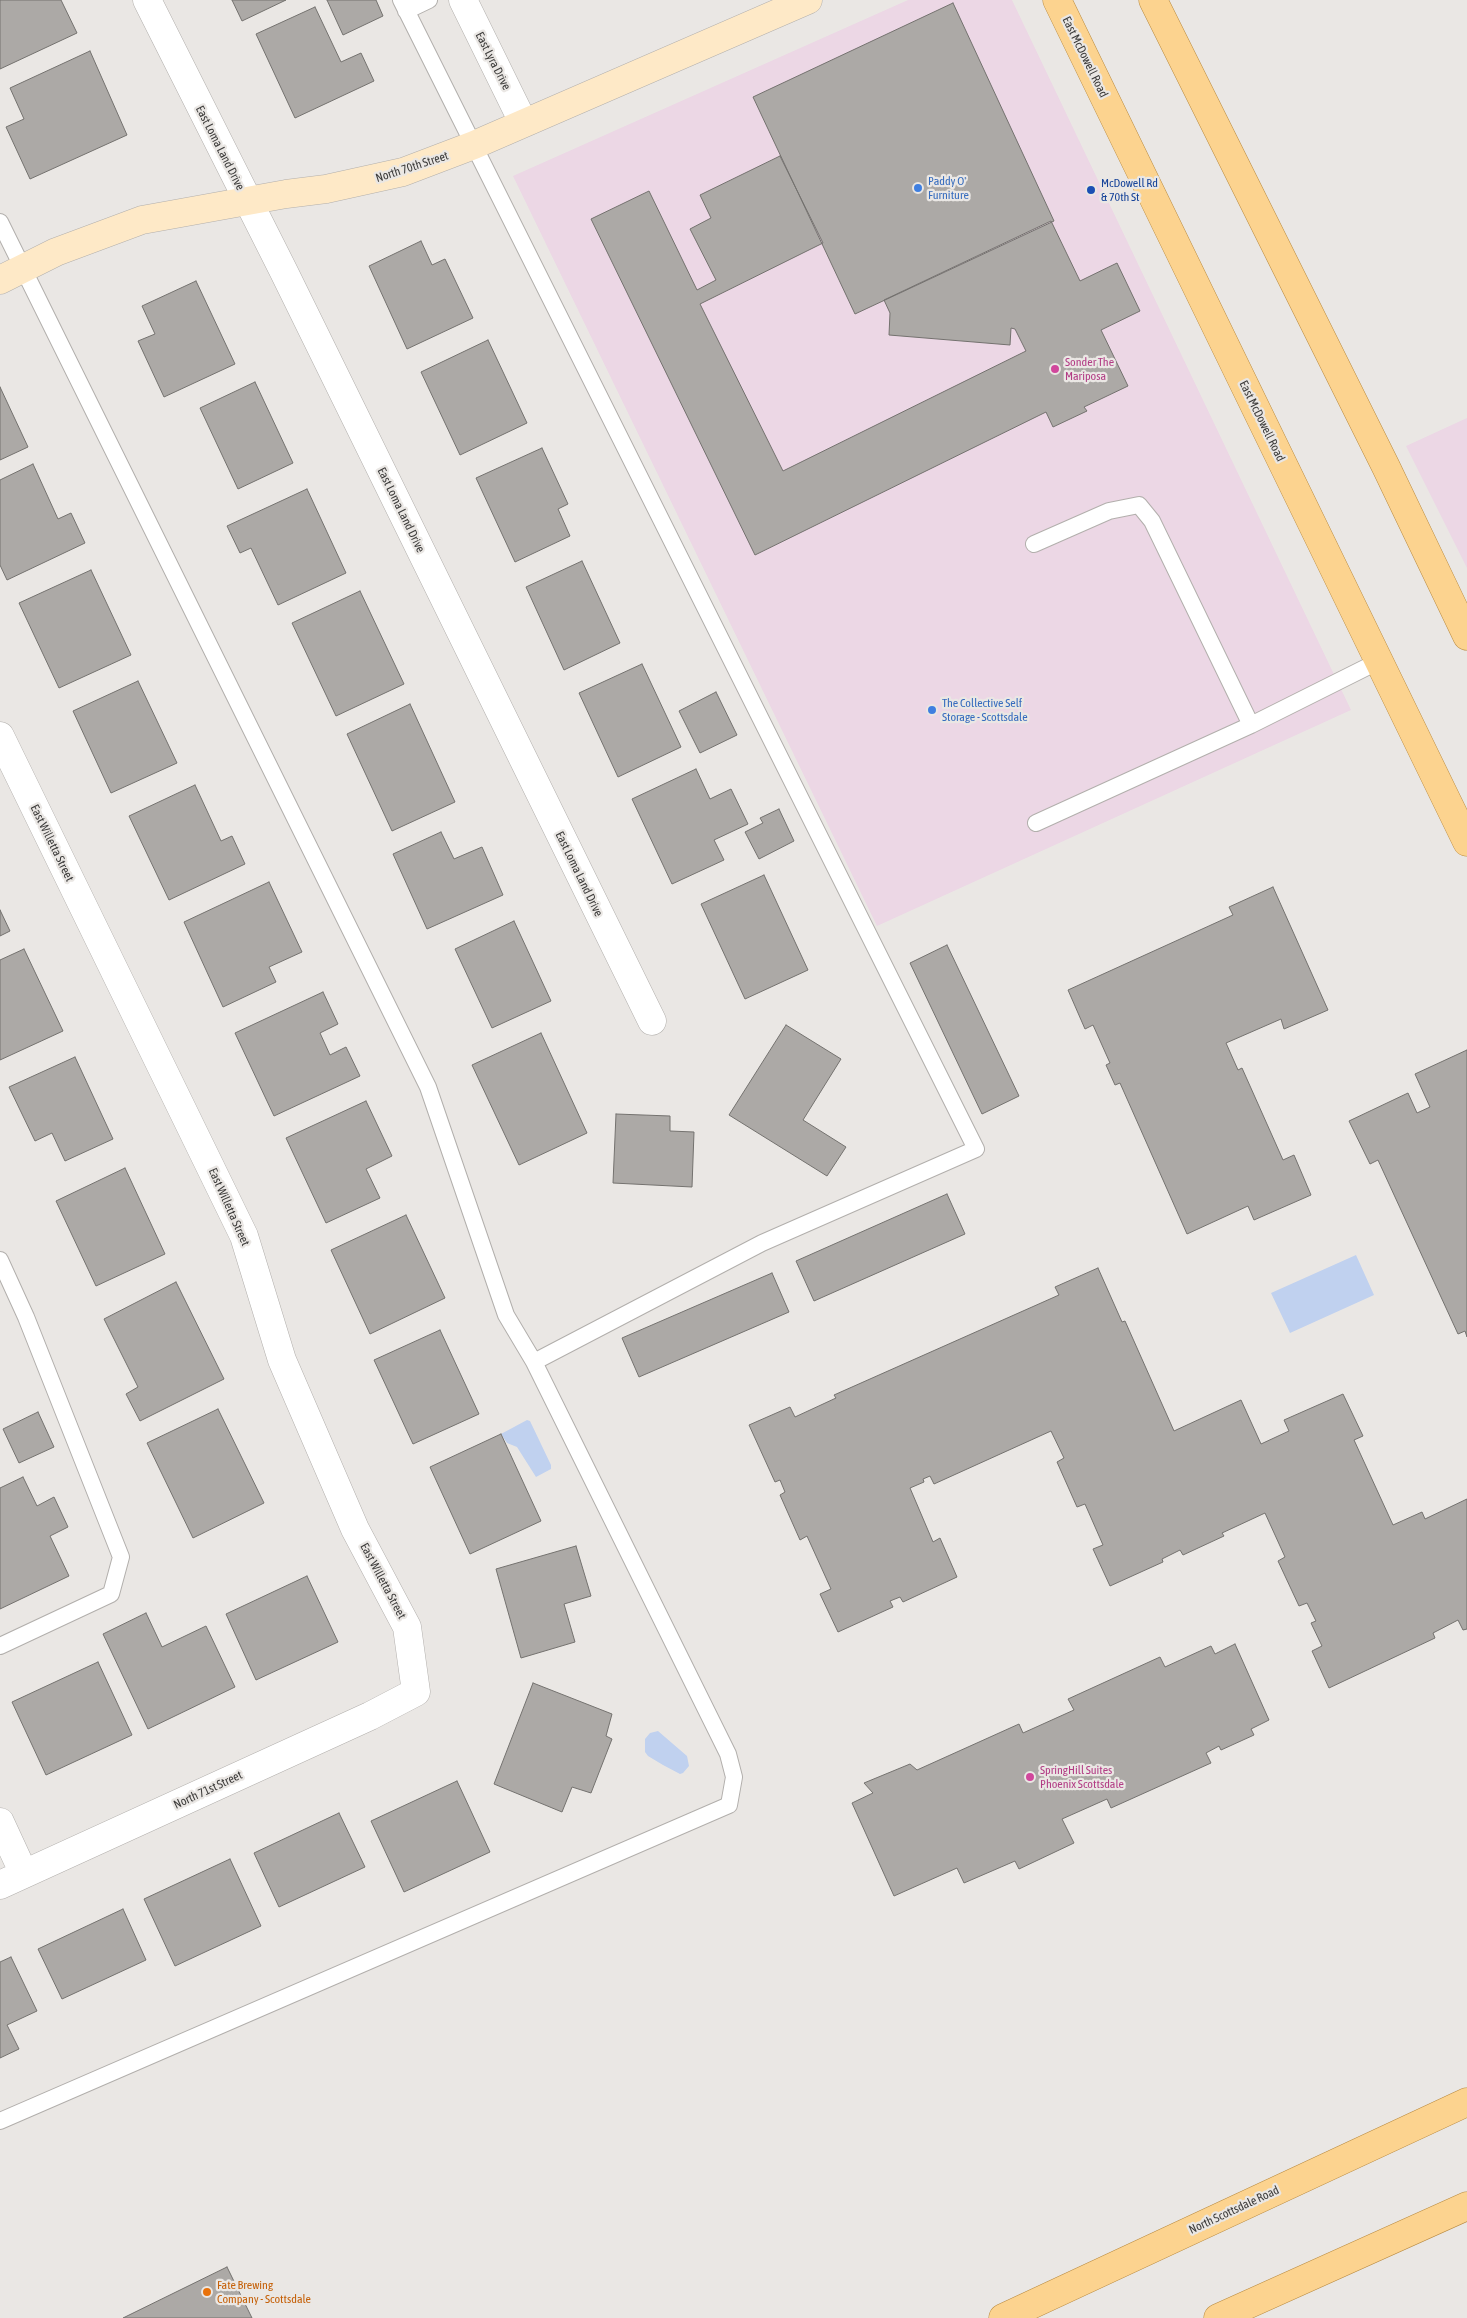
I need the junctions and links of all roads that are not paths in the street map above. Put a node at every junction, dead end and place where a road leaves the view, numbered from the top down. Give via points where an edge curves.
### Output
1 (147, 0) edge
2 (429, 0) edge
3 (463, 0) edge
4 (808, 0) edge
5 (1058, 0) edge
6 (1153, 0) edge
7 (404, 6) edge
8 (523, 122) junction
9 (474, 145) junction
10 (247, 201) junction
11 (0, 222) edge
12 (12, 274) edge
13 (1034, 544) dead end
14 (1467, 636) edge
15 (1379, 661) junction
16 (1251, 725) junction
17 (0, 736) edge
18 (1036, 823) dead end
19 (1467, 842) edge
20 (652, 1022) dead end
21 (0, 1260) edge
22 (534, 1362) junction
23 (0, 1646) edge
24 (416, 1692) joint
25 (0, 1822) edge
26 (12, 1880) edge
27 (1467, 2102) edge
28 (0, 2122) edge
29 (1467, 2206) edge
30 (1003, 2318) edge
31 (1218, 2318) edge

1 - 10 street, East Loma Land Drive
2 - 7 lane
3 - 8 street, East Lyra Drive
4 - 8 street, North 70th Street
5 - 15 main road, East McDowell Road
6 - 14 main road
7 - 9 lane
8 - 9 street, North 70th Street
9 - 10 street, North 70th Street via 396,174
9 - 22 lane via 976,1149 762,1243
10 - 12 street, North 70th Street via 142,220 56,252
10 - 20 street, East Loma Land Drive
11 - 12 lane
12 - 22 lane via 98,423 428,1087 506,1315
13 - 16 lane via 1109,510 1139,505 1152,521
15 - 16 lane
15 - 19 main road, East McDowell Road
16 - 18 lane
17 - 24 street, East Willetta Street via 244,1236 282,1360 355,1529 408,1626
21 - 23 lane via 26,1317 121,1557 111,1594
22 - 28 lane via 728,1754 734,1777 729,1804
24 - 26 street, North 71st Street
25 - 26 street
27 - 30 main road, North Scottsdale Road
29 - 31 main road

